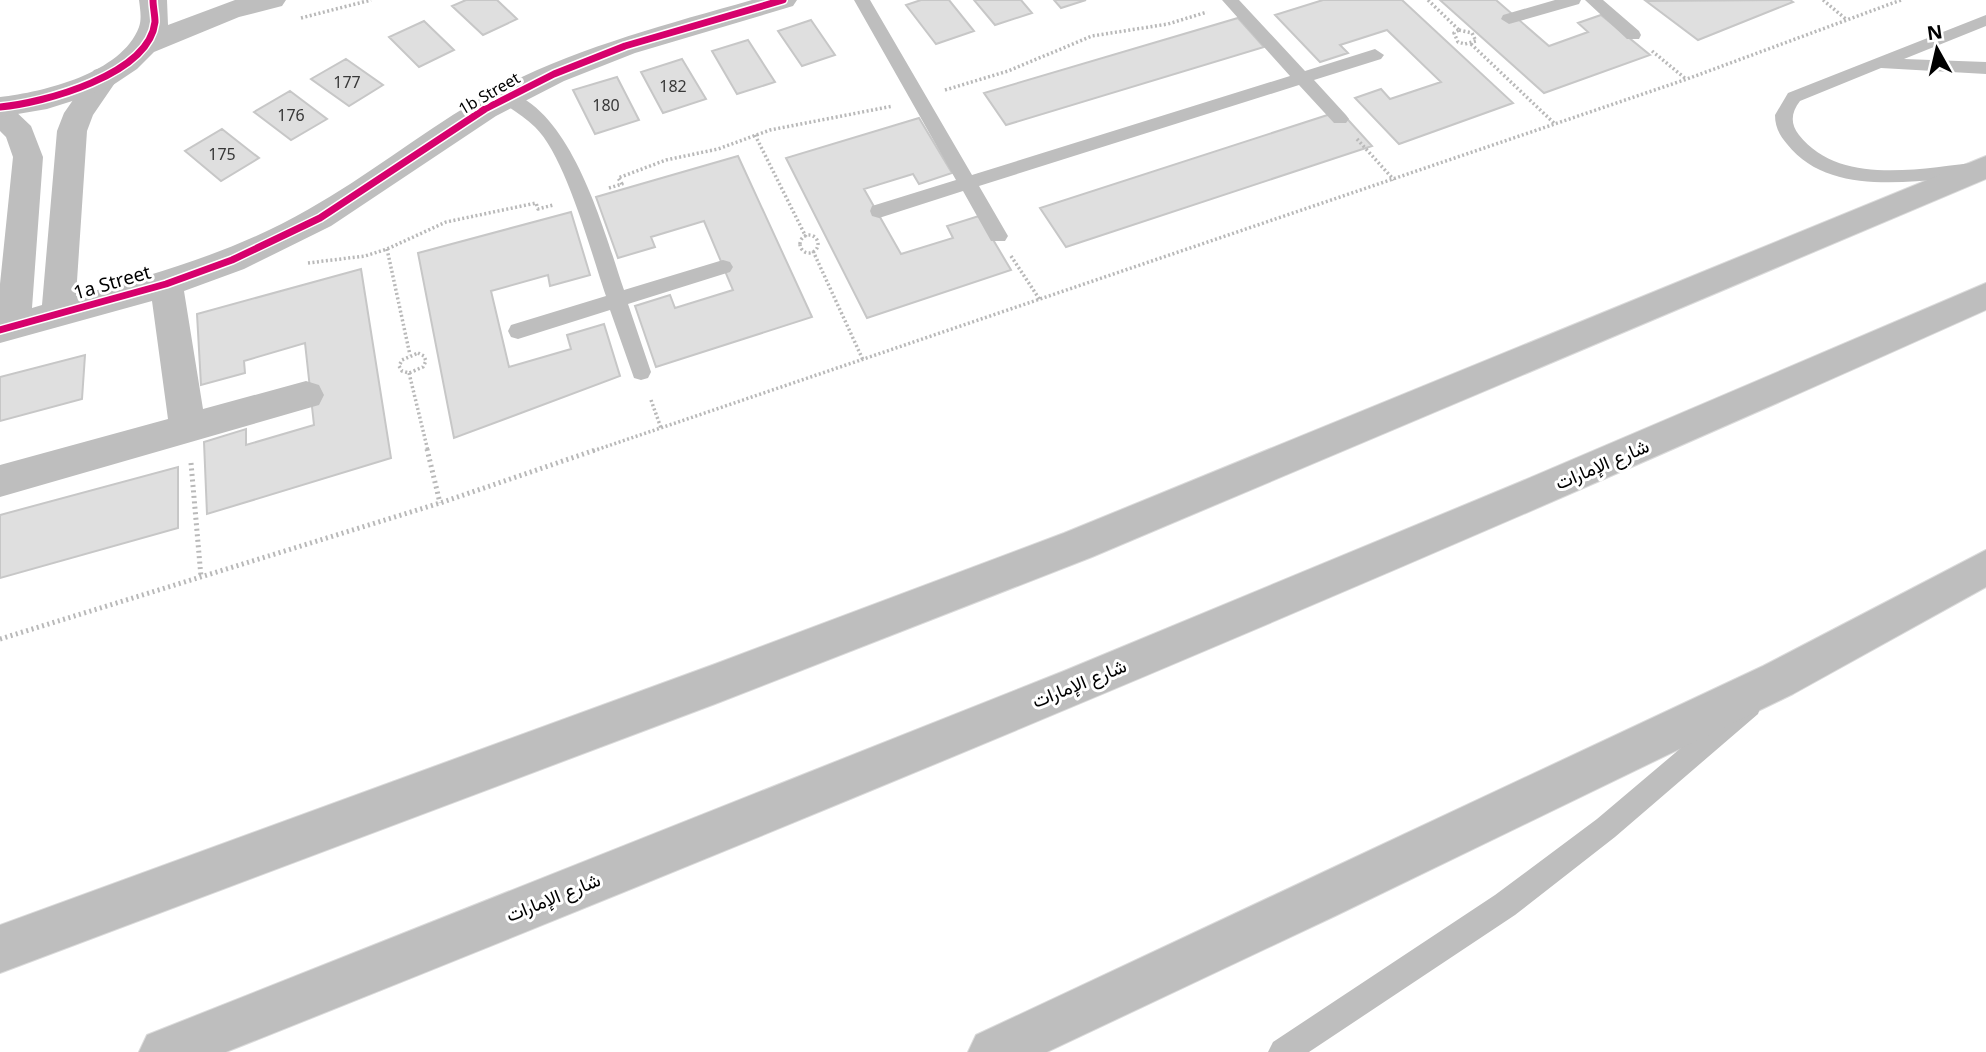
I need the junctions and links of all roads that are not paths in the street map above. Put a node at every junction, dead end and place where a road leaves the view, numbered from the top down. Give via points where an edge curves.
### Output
1 (153, 0) edge
2 (272, 0) edge
3 (783, 0) edge
4 (862, 0) edge
5 (1573, 0) edge
6 (1592, 0) edge
7 (1234, 4) edge
8 (1509, 19) dead end
9 (1986, 20) edge
10 (1633, 35) road end
11 (142, 46) junction
12 (1375, 55) dead end
13 (1876, 63) junction
14 (1986, 68) edge
15 (104, 77) junction
16 (1302, 78) junction
17 (506, 97) junction
18 (0, 107) edge
19 (0, 114) edge
20 (1340, 120) road end
21 (1985, 167) edge
22 (967, 183) junction
23 (879, 211) dead end
24 (999, 236) road end
25 (232, 260) joint
26 (723, 267) dead end
27 (166, 284) junction
28 (1986, 296) edge
29 (617, 300) junction
30 (58, 316) junction
31 (6, 329) edge
32 (518, 331) dead end
33 (641, 372) dead end
34 (306, 395) dead end
35 (188, 428) junction
36 (0, 481) edge
37 (1986, 567) edge
38 (1778, 680) junction
39 (0, 949) edge
40 (164, 1052) edge
41 (993, 1052) edge
42 (1283, 1052) edge

1 - 11 main road via 155,21
2 - 11 main road via 230,10
3 - 17 main road, 1b Street via 613,50
4 - 22 lane
5 - 8 lane
6 - 10 lane
7 - 16 lane
9 - 13 lane
11 - 15 main road
12 - 16 lane
13 - 14 lane
13 - 21 lane via 1794,97 1784,108 1783,123 1807,155 1857,175 1882,177
15 - 18 main road via 60,97
15 - 30 main road via 72,131
16 - 20 lane
16 - 22 lane
17 - 25 main road, 1b Street via 347,202
17 - 29 lane via 549,130 582,196
19 - 31 main road via 20,133 28,157
21 - 39 main road via 1078,545
22 - 23 lane
22 - 24 lane
25 - 27 main road, 1a Street
26 - 29 lane
27 - 30 main road, 1a Street
27 - 35 main road
28 - 40 main road, شارع الإمارات via 1418,543
29 - 32 lane
29 - 33 lane
30 - 31 main road, 1a Street
34 - 35 main road
35 - 36 main road
37 - 38 main road
38 - 41 main road
38 - 42 lane via 1686,762 1505,905

